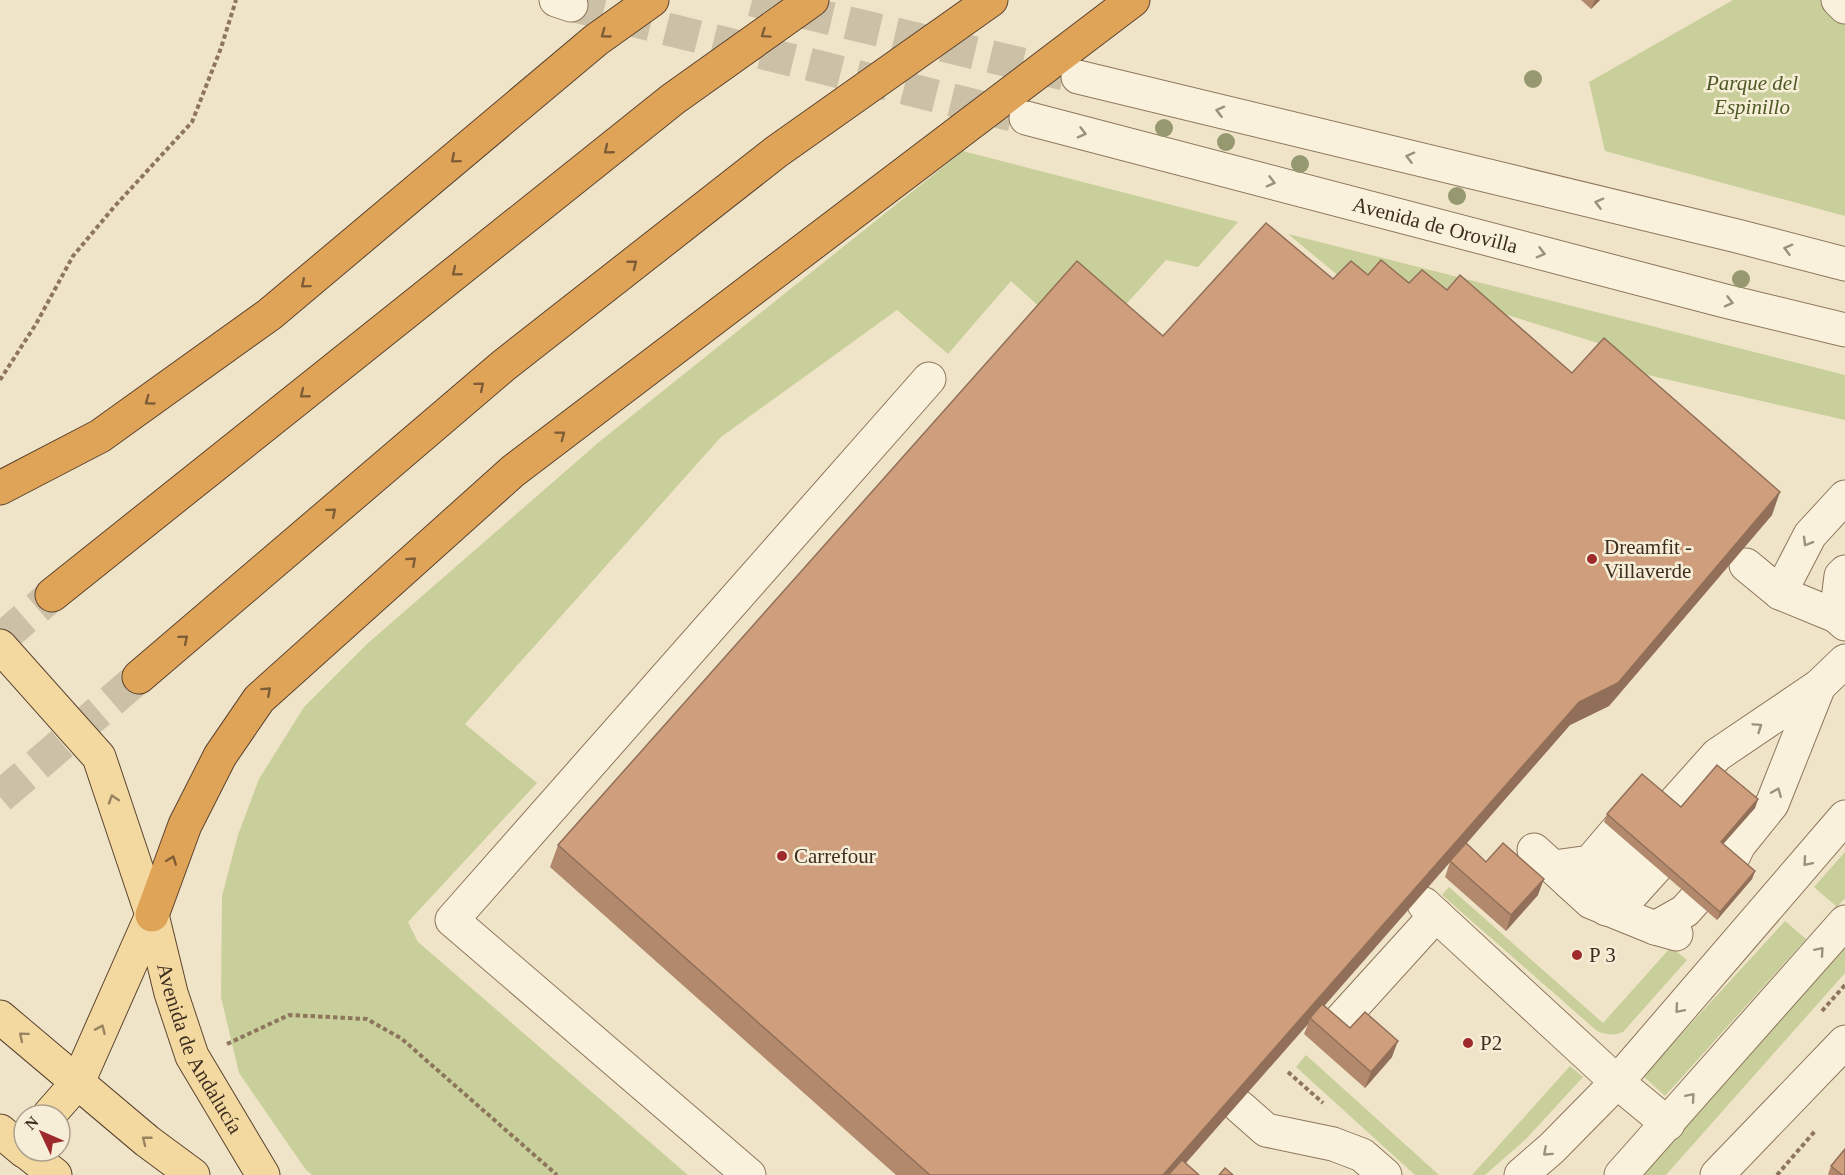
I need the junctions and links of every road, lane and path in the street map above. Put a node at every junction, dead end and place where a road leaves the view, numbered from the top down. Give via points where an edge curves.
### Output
1 (236, 0) edge
2 (652, 0) edge
3 (812, 0) edge
4 (991, 0) edge
5 (1133, 0) edge
6 (1838, 0) edge
7 (1845, 7) edge
8 (1078, 77) tunnel mouth
9 (1026, 118) tunnel mouth
10 (1845, 264) edge
11 (1845, 330) edge
12 (0, 380) edge
13 (929, 380) dead end
14 (0, 488) edge
15 (1845, 498) edge
16 (1746, 566) dead end
17 (1845, 572) edge
18 (1780, 593) junction
19 (52, 595) tunnel mouth
20 (1841, 620) edge
21 (0, 645) edge
22 (1845, 661) edge
23 (139, 677) tunnel mouth
24 (1819, 686) junction
25 (1845, 817) edge
26 (1716, 853) junction
27 (152, 915) junction
28 (1630, 918) junction
29 (1845, 922) edge
30 (0, 1017) edge
31 (1337, 1024) edge
32 (1845, 1042) edge
33 (226, 1044) dead end
34 (1845, 1051) edge
35 (78, 1082) junction
36 (1617, 1082) junction
37 (60, 1103) edge
38 (1239, 1107) edge
39 (1816, 1130) dead end
40 (1660, 1132) junction
41 (38, 1163) edge
42 (55, 1175) edge
43 (193, 1175) edge
44 (263, 1175) edge
45 (556, 1175) edge
46 (749, 1175) edge
47 (1385, 1175) edge
48 (1521, 1175) edge
49 (1602, 1175) edge
50 (1621, 1175) edge
51 (1717, 1175) edge
52 (1740, 1175) edge
53 (1776, 1175) edge

1 - 12 path via 192,122 73,256
2 -> 14 highway via 597,40 270,314 100,436
3 -> 19 highway via 673,99
23 -> 4 highway via 504,366 776,152
27 -> 5 highway via 185,825 220,756 259,699 513,471
6 - 7 street
10 -> 8 street
9 -> 11 street, Avenida de Orovilla
13 - 46 street via 452,920
15 -> 18 street via 1810,536
16 - 18 street
17 - 20 street via 1841,576
18 - 20 street
27 -> 21 main road, Avenida de Andalucía via 99,757
22 - 24 street
26 -> 24 street via 1739,845 1772,804
28 -> 24 street via 1591,902 1552,867 1590,862 1641,801 1673,804 1717,755
25 -> 36 street
26 - 28 street via 1685,911
26 - 28 street via 1686,834 1630,896
35 -> 27 main road
27 - 44 main road, Avenida de Andalucía via 171,993 192,1056
40 -> 29 street
35 -> 30 main road
31 - 36 street via 1430,909
32 - 51 street
33 - 45 path via 290,1015 367,1019 402,1039
34 - 52 street
35 - 37 main road
43 -> 35 main road
36 - 40 street
36 -> 48 street
38 - 47 street via 1266,1130 1333,1144 1362,1155
39 - 53 path
40 - 49 street
40 - 50 street
41 - 42 main road

